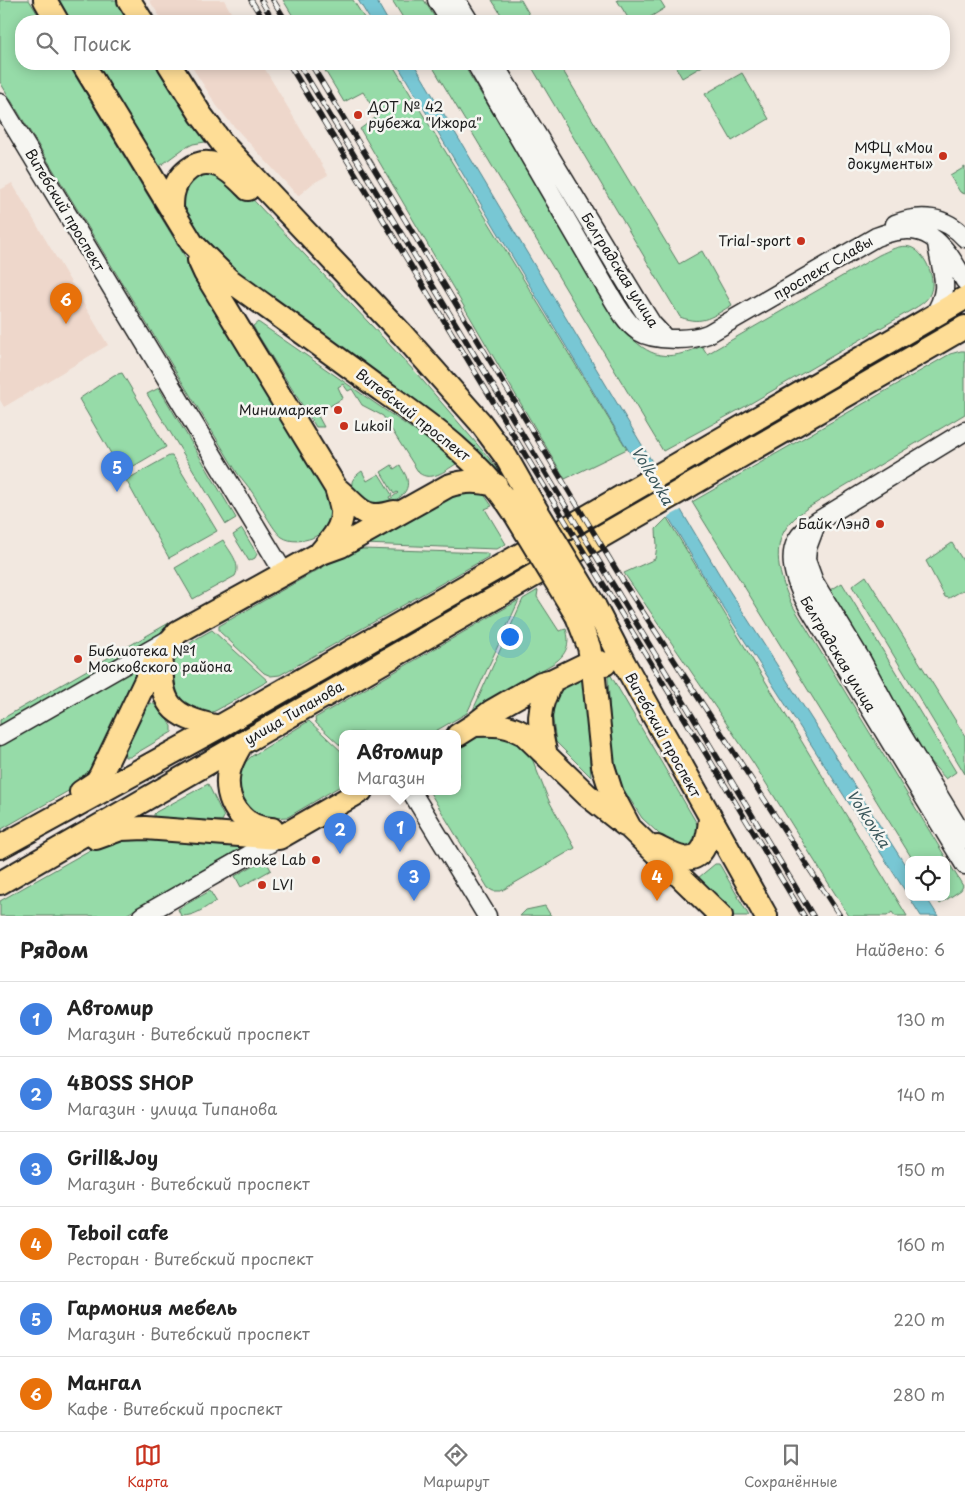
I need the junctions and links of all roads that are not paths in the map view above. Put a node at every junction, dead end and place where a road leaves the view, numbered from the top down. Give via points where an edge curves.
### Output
1 (45, 0) edge
2 (129, 0) edge
3 (437, 0) edge
4 (456, 0) edge
5 (54, 15) edge
6 (138, 15) edge
7 (446, 15) edge
8 (465, 15) edge
9 (87, 70) edge
10 (173, 70) edge
11 (479, 70) edge
12 (498, 70) edge
13 (0, 103) edge
14 (172, 210) junction
15 (292, 218) junction
16 (964, 231) edge
17 (876, 237) junction
18 (192, 243) junction
19 (941, 246) junction
20 (965, 281) edge
21 (965, 298) edge
22 (933, 317) junction
23 (965, 327) edge
24 (665, 338) junction
25 (955, 338) edge
26 (965, 431) edge
27 (496, 485) junction
28 (336, 488) junction
29 (522, 506) junction
30 (407, 508) junction
31 (818, 521) junction
32 (319, 554) junction
33 (284, 573) junction
34 (585, 610) junction
35 (167, 642) junction
36 (592, 662) junction
37 (553, 680) junction
38 (219, 727) junction
39 (466, 730) edge
40 (0, 736) edge
41 (242, 742) junction
42 (669, 745) junction
43 (546, 755) junction
44 (354, 795) edge
45 (413, 795) edge
46 (710, 818) junction
47 (33, 827) junction
48 (286, 832) junction
49 (638, 835) junction
50 (965, 839) edge
51 (0, 847) edge
52 (50, 855) junction
53 (965, 864) edge
54 (0, 883) edge
55 (142, 916) edge
56 (487, 916) edge
57 (721, 916) edge
58 (766, 916) edge

1 - 5 main road
2 - 6 main road
3 - 7 street
4 - 8 street
9 - 14 main road, Витебский проспект
10 - 15 main road, Витебский проспект via 222,143
11 - 24 street, Белградская улица via 623,314 638,331
12 - 24 street, Белградская улица via 640,306
13 - 33 street, Витебский проспект
14 - 15 main road via 173,194 182,173 200,164 214,164 227,170 262,204
14 - 18 main road, Витебский проспект
15 - 29 main road, Витебский проспект via 480,422 506,458
16 - 17 street via 930,218 918,218 898,223
16 - 19 street via 948,238
17 - 19 street, проспект Славы via 896,230 918,230
17 - 24 street, проспект Славы via 708,334 689,339
18 - 27 main road, Витебский проспект via 228,279 439,431
18 - 28 main road via 205,273
19 - 20 street, проспект Славы
19 - 22 street via 938,255 944,271 944,284 940,306
21 - 22 main road
22 - 38 main road, улица Типанова
23 - 25 main road
25 - 41 main road, улица Типанова
26 - 31 street
27 - 29 main road, Витебский проспект
27 - 30 main road via 460,481
28 - 30 main road via 358,509 372,516
28 - 32 main road via 342,511 341,523
29 - 34 main road, Витебский проспект, bridge
30 - 32 main road via 341,546
31 - 50 street, Белградская улица via 807,548 806,560 814,582
31 - 53 street, Белградская улица via 797,540 793,552 802,596
32 - 33 main road
33 - 35 main road
34 - 36 main road, Витебский проспект
34 - 42 main road, Витебский проспект via 624,663
35 - 38 main road via 162,688 171,705 185,717
35 - 40 street
35 - 47 main road via 100,776 88,788 43,813
36 - 37 main road
36 - 42 main road via 603,663 609,668
36 - 49 main road, Витебский проспект via 603,766 612,794
37 - 39 main road via 541,683 492,711
37 - 43 main road via 544,694 539,714
38 - 47 main road, улица Типанова
39 - 43 main road via 496,724 516,730
41 - 48 main road via 228,777 228,792 233,806 253,824
41 - 52 main road, улица Типанова
42 - 46 main road, Витебский проспект
43 - 49 main road via 587,796
44 - 48 main road
45 - 56 street
46 - 49 main road via 705,847 690,858 676,856
46 - 58 main road, Витебский проспект
47 - 51 main road, улица Типанова
48 - 52 main road via 129,829 100,836 66,855
48 - 55 street
49 - 57 main road, Витебский проспект
52 - 54 main road, улица Типанова

